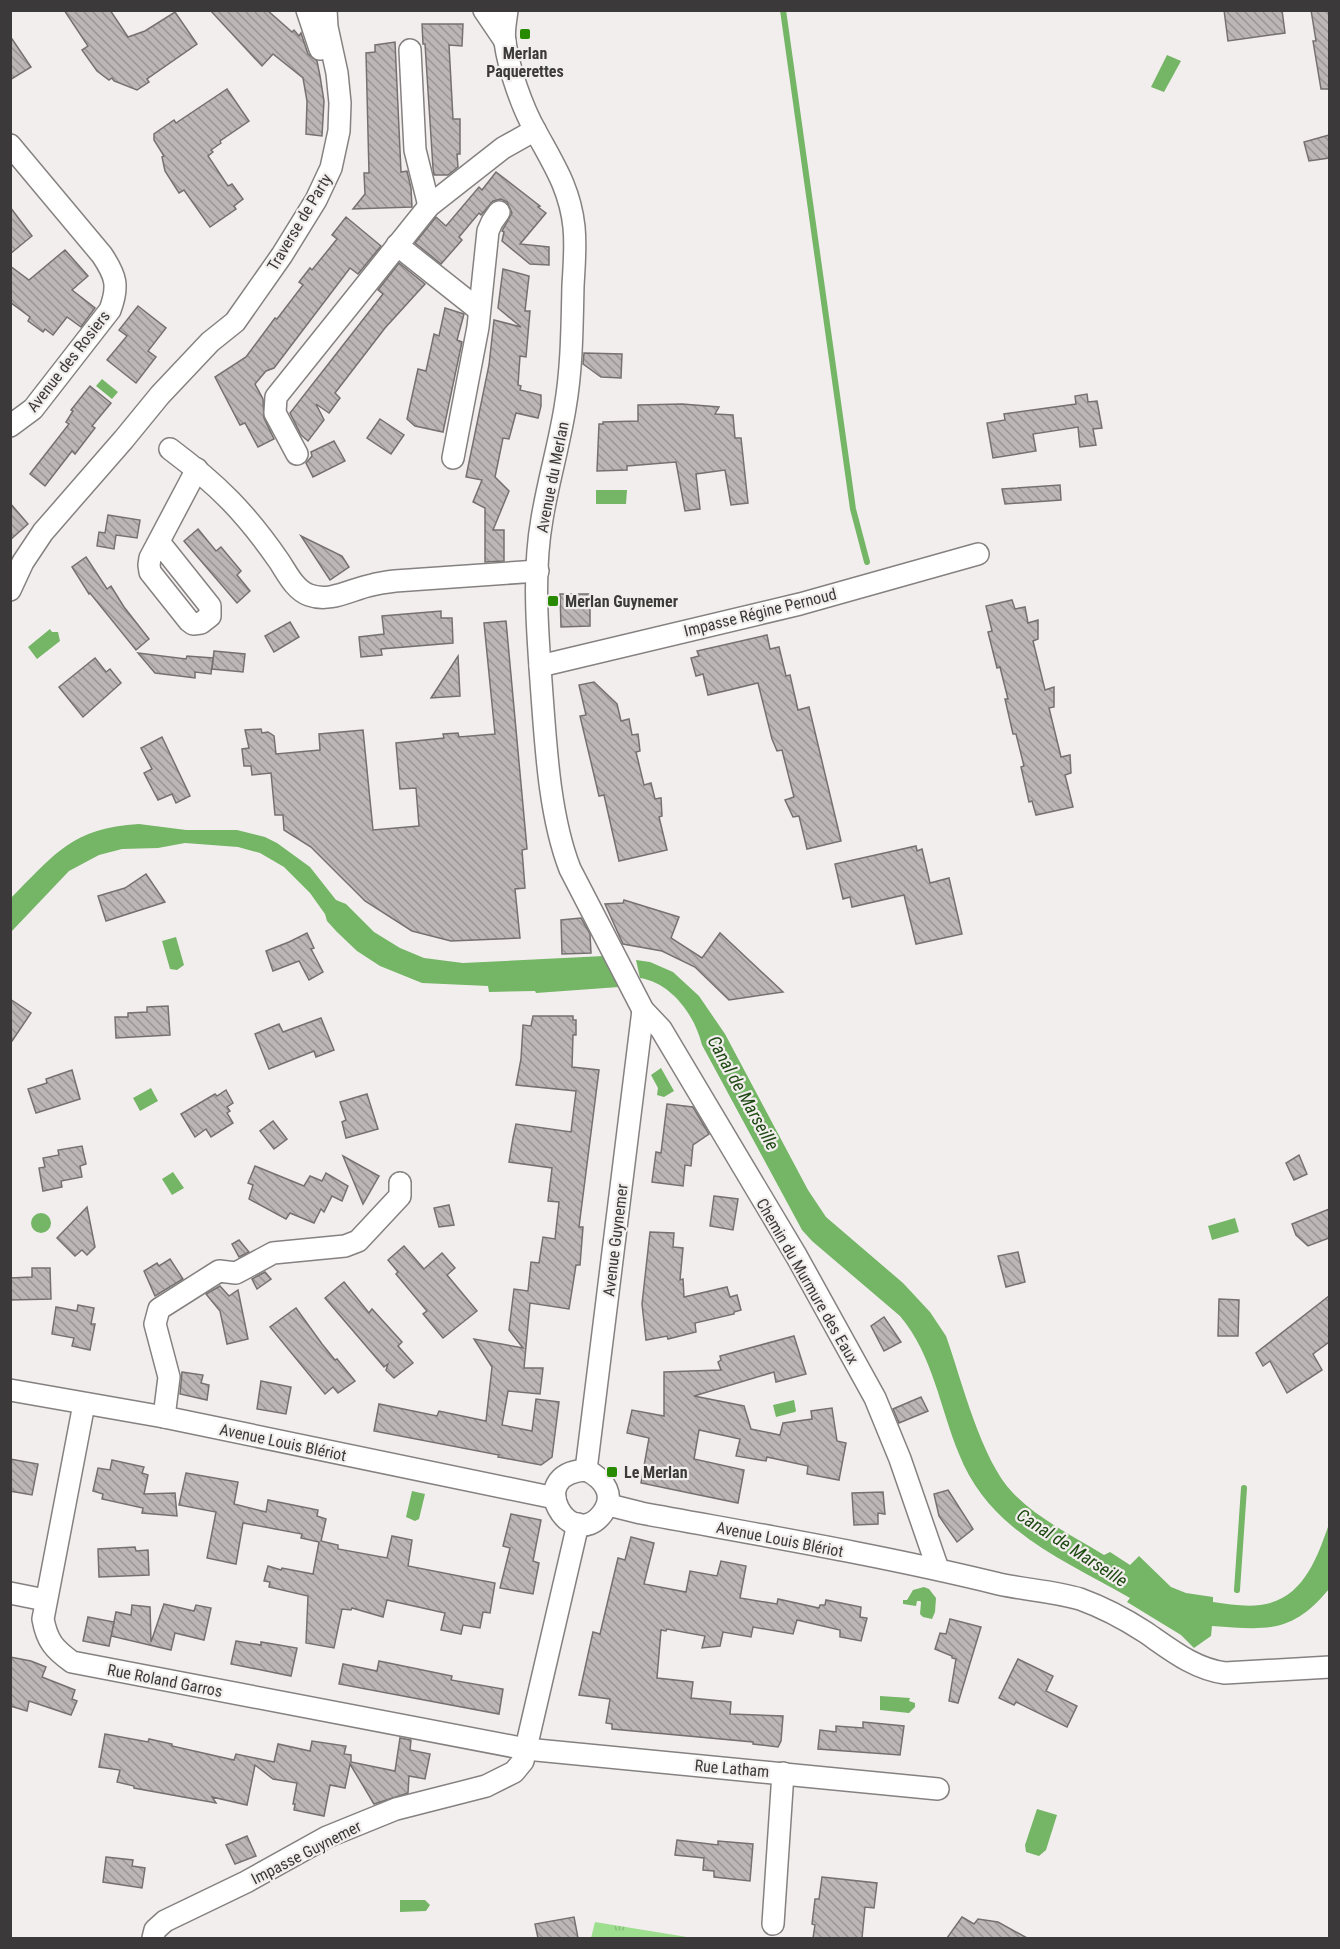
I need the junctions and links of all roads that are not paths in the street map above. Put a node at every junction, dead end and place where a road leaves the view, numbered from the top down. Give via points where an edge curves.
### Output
1 (307, 10) edge
2 (327, 10) edge
3 (484, 10) edge
4 (507, 10) edge
5 (505, 41) junction
6 (410, 50) dead end
7 (535, 130) junction
8 (10, 145) edge
9 (429, 206) junction
10 (499, 213) dead end
11 (397, 245) junction
12 (479, 310) junction
13 (210, 342) junction
14 (10, 426) edge
15 (170, 449) dead end
16 (297, 454) dead end
17 (453, 458) dead end
18 (197, 469) junction
19 (159, 542) dead end
20 (978, 554) dead end
21 (538, 571) junction
22 (10, 590) edge
23 (540, 666) junction
24 (643, 1010) junction
25 (400, 1183) dead end
26 (10, 1390) edge
27 (84, 1404) junction
28 (164, 1417) junction
29 (586, 1470) junction
30 (555, 1498) junction
31 (615, 1506) junction
32 (578, 1524) junction
33 (938, 1569) junction
34 (10, 1593) edge
35 (45, 1600) junction
36 (1329, 1667) edge
37 (526, 1749) junction
38 (783, 1773) junction
39 (938, 1789) dead end
40 (773, 1924) dead end
41 (153, 1938) edge

1 - 13 street, Traverse de Party via 325,68 330,104 322,160 272,249 224,315
2 - 13 street, Traverse de Party via 340,103 331,168 282,255 235,322
3 - 5 street
4 - 5 street, Avenue du Merlan
5 - 7 street, Avenue du Merlan via 520,95
6 - 9 street via 415,150
7 - 9 street via 503,148
7 - 21 street, Avenue du Merlan via 562,179 574,231 569,381 542,520
8 - 14 street, Avenue des Rosiers via 102,255 116,283 110,310 33,409
9 - 11 street
10 - 12 street via 488,231
11 - 12 street
11 - 16 street via 276,397 275,413
12 - 17 street
13 - 22 street, Traverse de Party via 43,532 22,562
15 - 18 street
18 - 19 street
18 - 21 street via 241,510 297,586 309,595 337,596 395,581
20 - 23 street, Impasse Régine Pernoud via 800,604
21 - 23 street, Avenue du Merlan
23 - 24 street, Avenue du Merlan via 557,826 570,869
24 - 29 street, Avenue Guynemer
24 - 33 street, Chemin du Murmure des Eaux via 661,1029 797,1257 875,1398
25 - 28 street via 400,1196 358,1241 345,1246 273,1253 236,1273 219,1271 159,1310 155,1324 169,1377
26 - 27 street, Avenue Louis Blériot
27 - 28 street, Avenue Louis Blériot
27 - 35 street, Rue Roland Garros
28 - 30 street, Avenue Louis Blériot
29 - 30 street via 562,1479
29 - 31 street via 602,1481
30 - 32 street via 563,1517
31 - 32 street via 593,1522
31 - 33 street, Avenue Louis Blériot
32 - 37 street
33 - 36 street, Avenue Louis Blériot via 1081,1600 1129,1622 1187,1660 1214,1671
34 - 35 street
35 - 37 street, Rue Roland Garros via 42,1619 46,1634 56,1650 72,1662
37 - 38 street, Rue Latham
37 - 41 street, Impasse Guynemer via 524,1761 514,1772 486,1786 396,1809 327,1837 165,1921
38 - 39 street, Rue Latham
38 - 40 street

